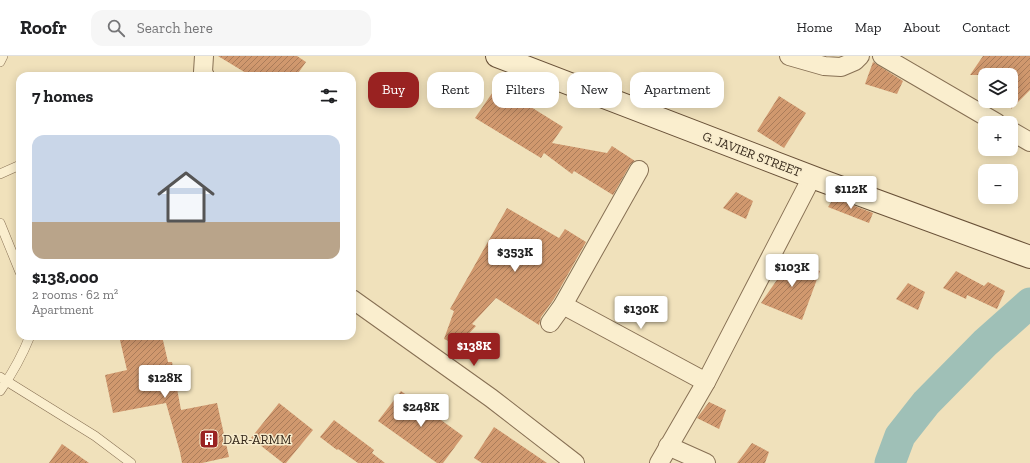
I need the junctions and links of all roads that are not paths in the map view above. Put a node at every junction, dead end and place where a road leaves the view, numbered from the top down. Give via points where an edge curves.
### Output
1 (3, 56) edge
2 (204, 56) edge
3 (497, 56) edge
4 (788, 56) edge
5 (860, 56) edge
6 (882, 56) edge
7 (0, 62) edge
8 (203, 72) edge
9 (985, 116) edge
10 (1018, 135) edge
11 (1030, 142) edge
12 (16, 167) edge
13 (639, 170) dead end
14 (0, 174) edge
15 (812, 177) junction
16 (0, 223) edge
17 (1030, 258) edge
18 (16, 262) edge
19 (356, 302) edge
20 (563, 305) junction
21 (550, 323) dead end
22 (28, 340) edge
23 (3, 380) edge
24 (706, 382) junction
25 (0, 391) edge
26 (668, 446) junction
27 (131, 463) edge
28 (576, 463) edge
29 (659, 463) edge
30 (706, 463) edge

1 - 7 lane
2 - 8 street
3 - 15 street, G. JAVIER STREET
4 - 5 street via 824,66 841,67
6 - 9 street
10 - 11 street
12 - 14 lane
13 - 20 street
15 - 17 street, G. JAVIER STREET
15 - 24 street
16 - 18 lane
19 - 28 street
20 - 21 street
20 - 24 street
22 - 23 lane
23 - 25 lane
23 - 27 lane via 95,436
24 - 26 street
26 - 29 street
26 - 30 street

